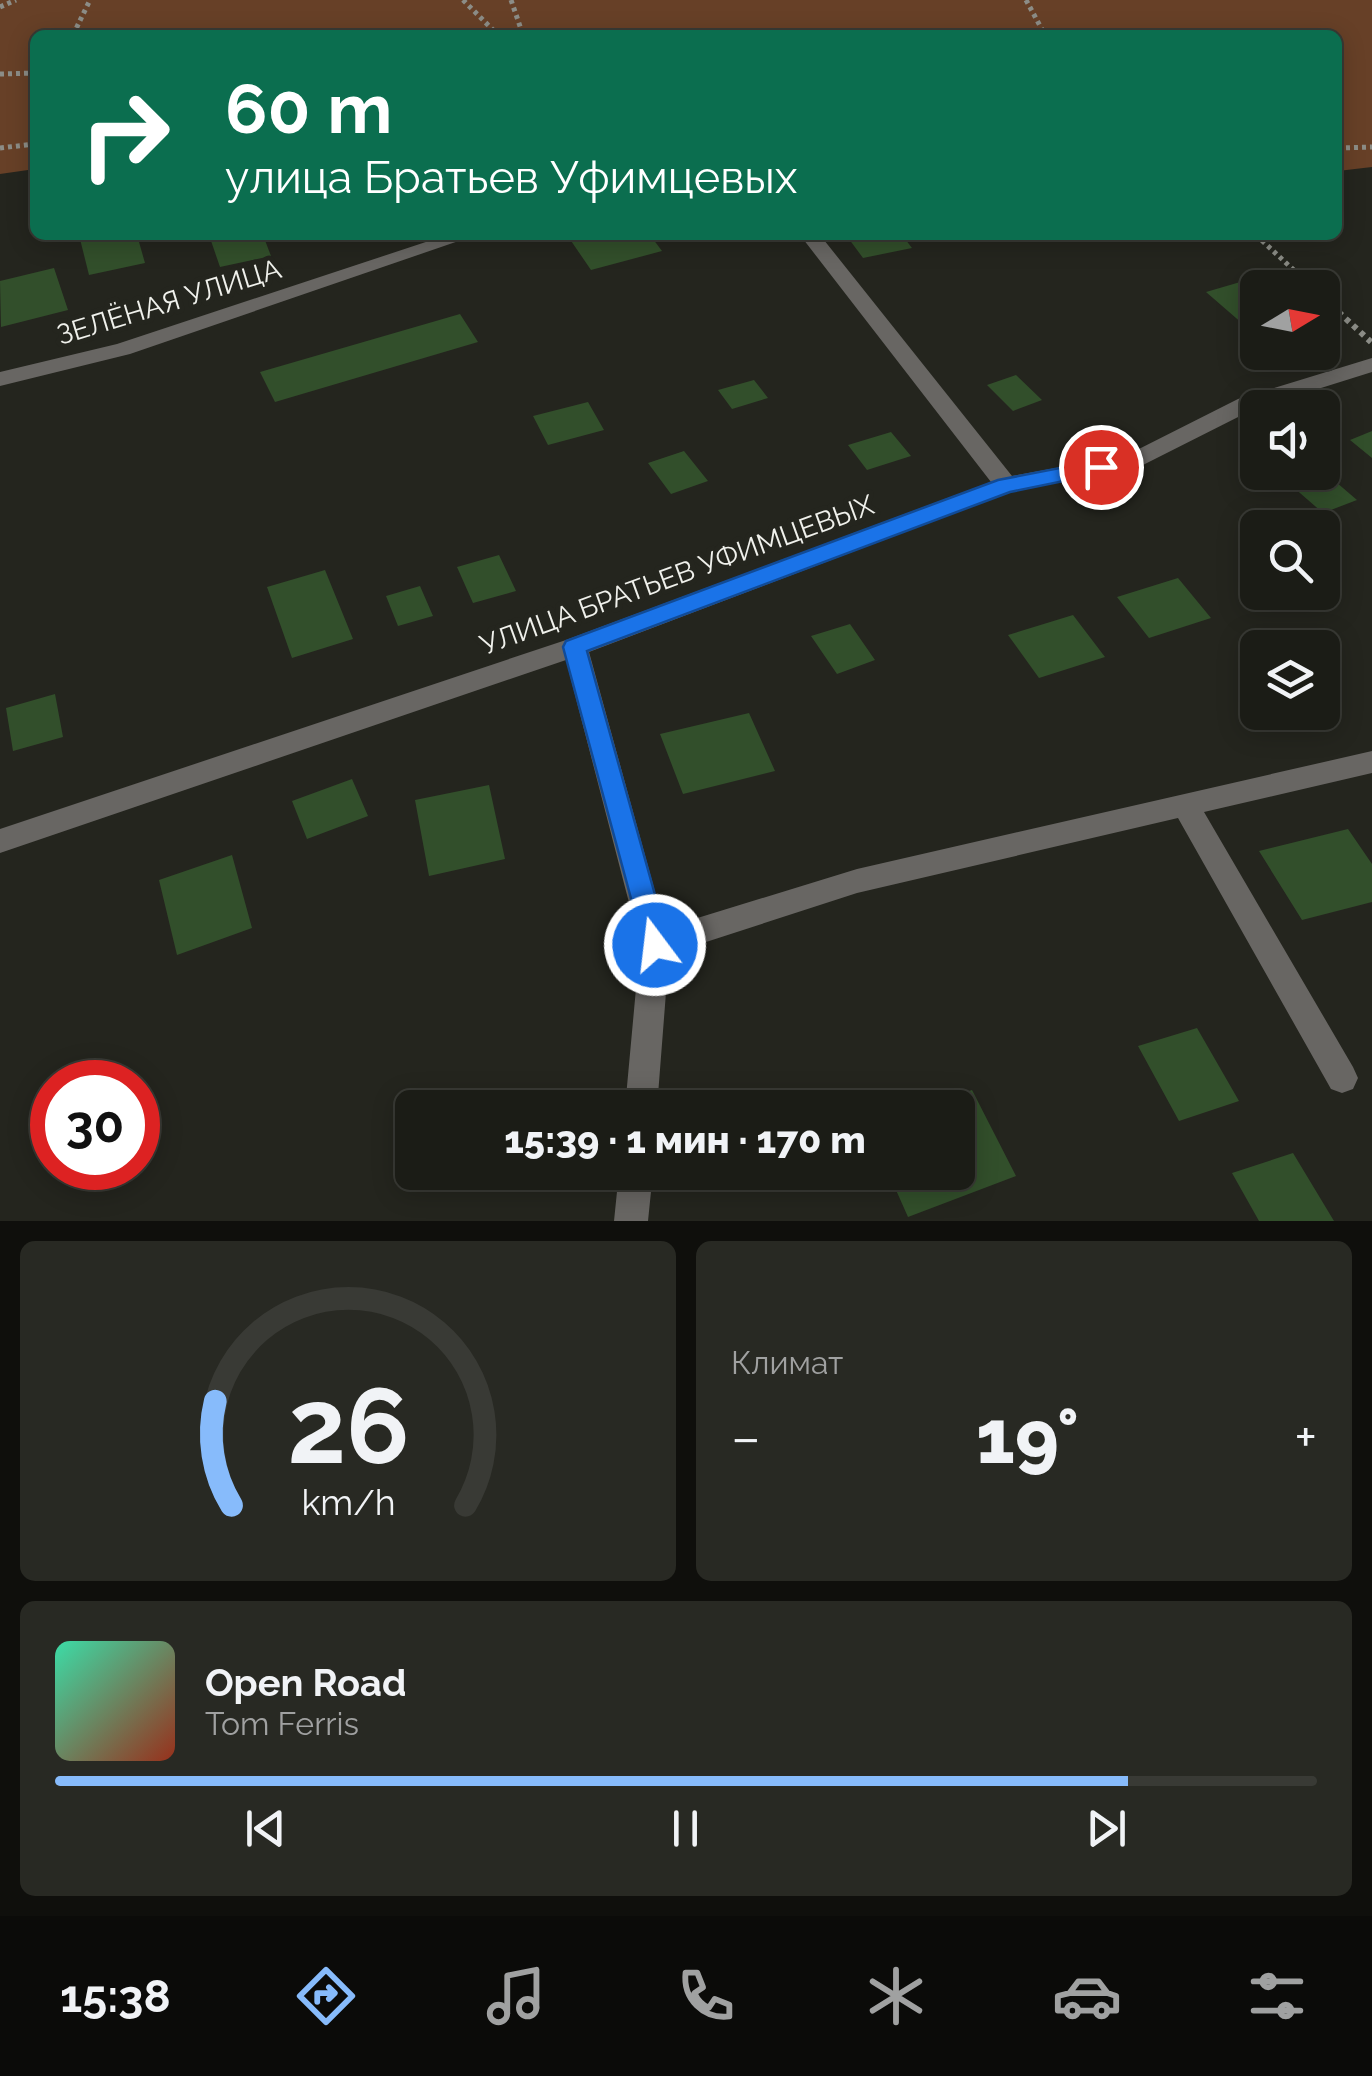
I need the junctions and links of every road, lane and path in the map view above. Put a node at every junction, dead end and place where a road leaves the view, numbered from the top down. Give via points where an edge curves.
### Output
1 (16, 0) edge
2 (90, 0) edge
3 (463, 0) edge
4 (511, 0) edge
5 (1026, 0) edge
6 (0, 8) edge
7 (75, 30) edge
8 (493, 30) edge
9 (521, 30) edge
10 (1042, 30) edge
11 (30, 73) edge
12 (0, 74) edge
13 (30, 145) edge
14 (1372, 147) edge
15 (0, 148) edge
16 (1342, 148) edge
17 (451, 240) edge
18 (814, 240) edge
19 (1261, 240) edge
20 (1294, 270) edge
21 (1340, 313) edge
22 (1372, 342) edge
23 (1372, 364) edge
24 (0, 379) edge
25 (1006, 485) junction
26 (574, 647) junction
27 (1372, 762) edge
28 (1185, 805) junction
29 (0, 841) edge
30 (655, 945) junction
31 (1342, 1078) dead end
32 (643, 1090) edge
33 (635, 1190) edge
34 (632, 1221) edge

1 - 6 path
2 - 7 path
3 - 8 path
4 - 9 path
5 - 10 path
11 - 12 path
13 - 15 path
14 - 16 path
17 - 24 street, ЗЕЛЁНАЯ УЛИЦА via 123,349
18 - 25 street
19 - 20 path
21 - 22 path
23 - 25 street, УЛИЦА БРАТЬЕВ УФИМЦЕВЫХ via 1246,404 1132,461
25 - 26 street, УЛИЦА БРАТЬЕВ УФИМЦЕВЫХ
26 - 29 street, УЛИЦА БРАТЬЕВ УФИМЦЕВЫХ
26 - 30 street
27 - 28 street
28 - 30 street via 857,882
28 - 31 street
30 - 32 street
33 - 34 street

